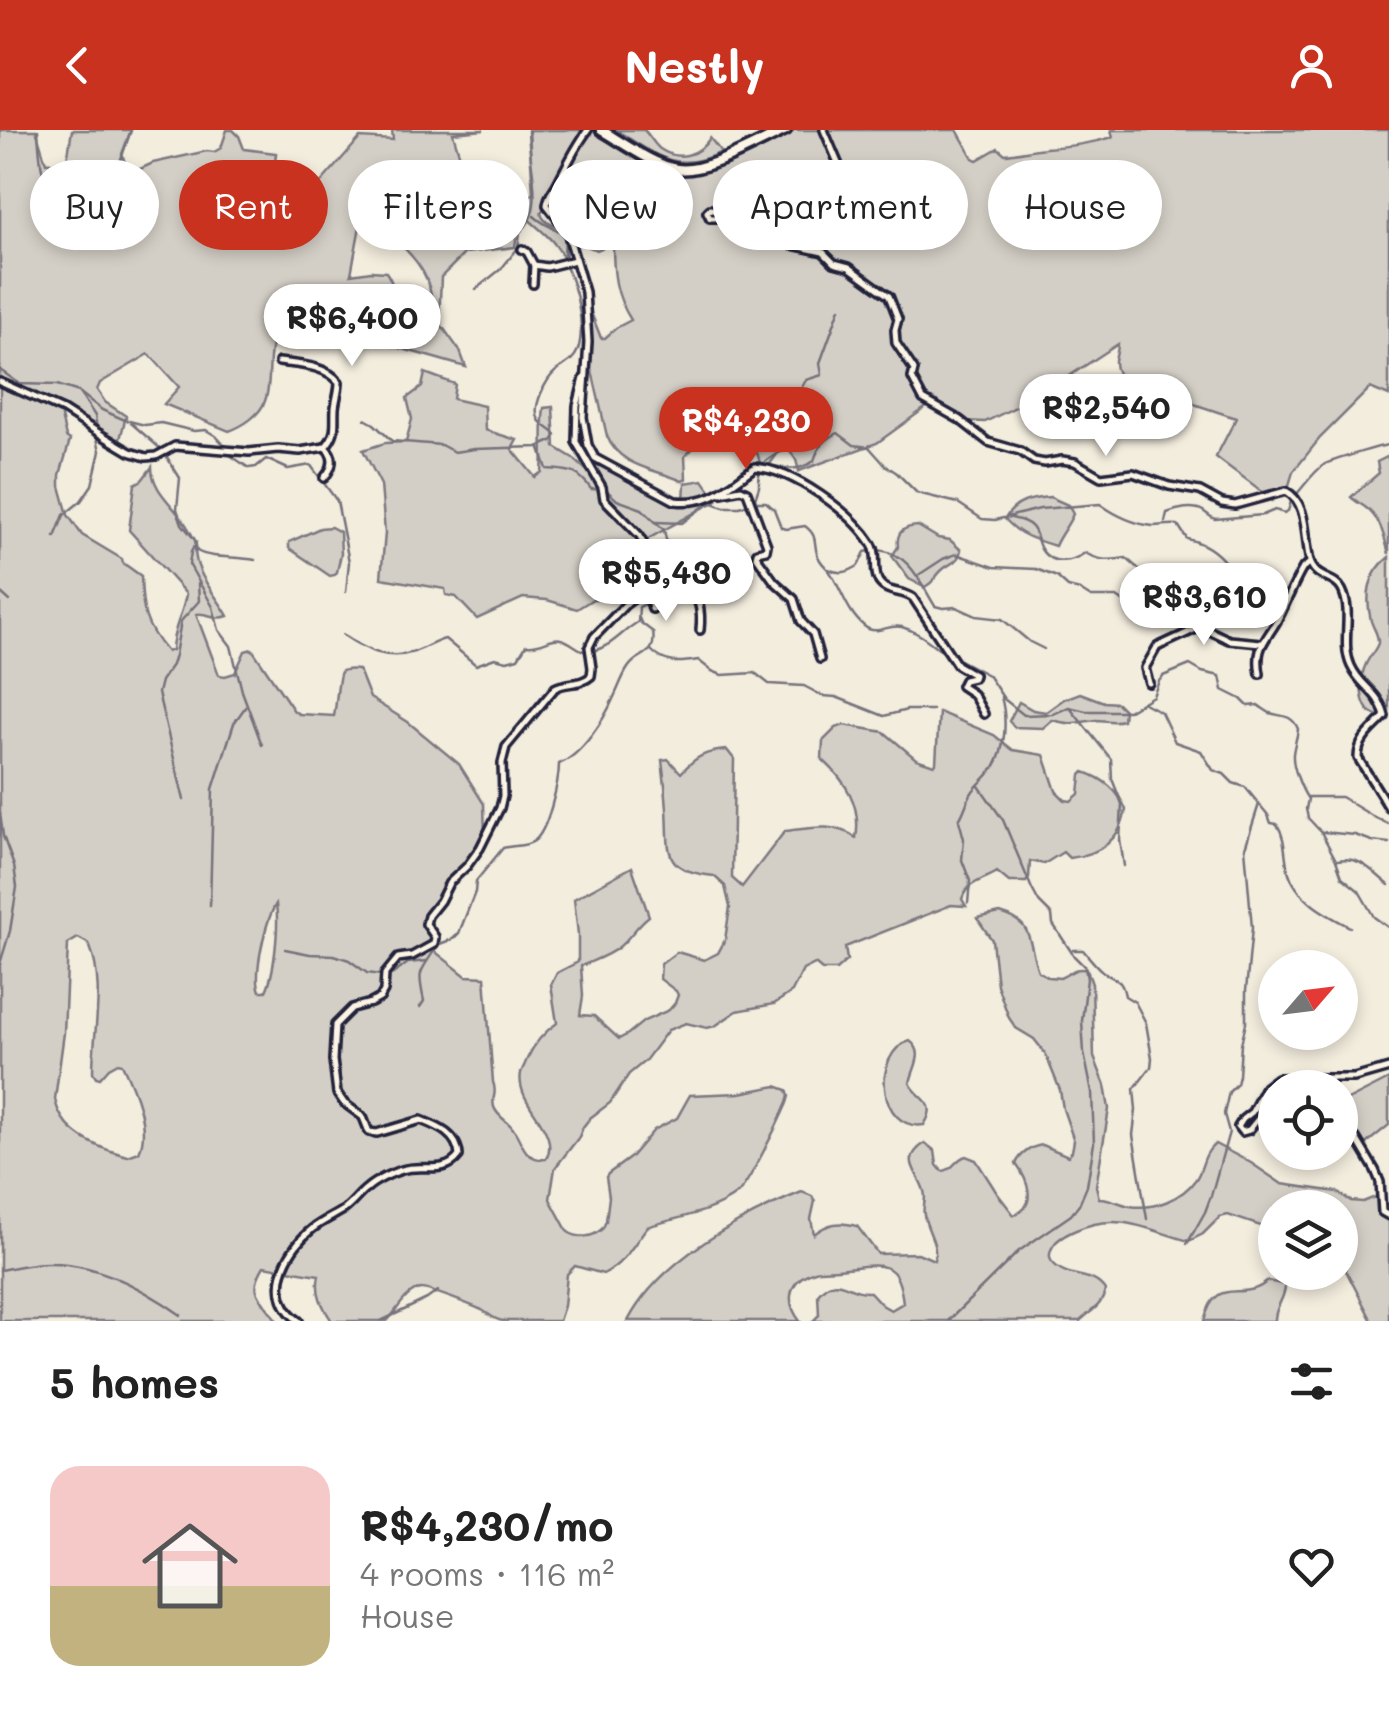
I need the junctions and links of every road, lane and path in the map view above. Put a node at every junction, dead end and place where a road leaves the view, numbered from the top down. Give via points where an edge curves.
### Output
1 (588, 130) edge
2 (601, 130) edge
3 (786, 130) edge
4 (824, 130) edge
5 (524, 250) edge
6 (575, 260) junction
7 (534, 265) junction
8 (533, 284) dead end
9 (280, 362) dead end
10 (584, 378) junction
11 (0, 382) edge
12 (324, 447) junction
13 (324, 478) dead end
14 (719, 494) junction
15 (1310, 563) junction
16 (644, 591) junction
17 (700, 630) dead end
18 (1261, 643) junction
19 (820, 659) dead end
20 (1260, 674) dead end
21 (1149, 682) dead end
22 (984, 714) dead end
23 (1389, 808) edge
24 (1389, 1068) edge
25 (1358, 1077) edge
26 (1258, 1101) edge
27 (1258, 1120) edge
28 (1358, 1141) edge
29 (1389, 1216) edge
30 (299, 1321) edge

1 - 6 street via 546,205 568,231
2 - 3 main road via 660,163 691,169
4 - 15 street via 849,188 847,207 773,218 710,209 710,218 823,252 889,296 898,319 896,342 923,400 988,442 1045,463 1076,462 1100,477 1133,473 1234,505 1289,492 1302,512
5 - 7 street
6 - 7 street
6 - 10 street via 585,292
7 - 8 street
9 - 12 street via 330,372 339,382 336,429
10 - 14 street via 583,417 594,458 676,501
10 - 16 street via 576,442 604,499 640,536 652,567
11 - 12 street via 146,457 175,446 249,452
12 - 13 street via 332,462
14 - 19 street via 744,490 767,548 756,556 794,600
14 - 22 street via 755,467 766,468 840,510 873,546 880,583 913,598 957,665 974,675 961,686
15 - 18 street
15 - 23 street via 1342,589 1351,666 1382,706 1385,716 1365,736 1358,758
16 - 17 street via 652,609 660,608 685,584 699,602
16 - 30 street via 594,637 591,676 555,688 506,747 500,808 480,848 428,916 434,944 398,958 385,974 380,998 352,1008 335,1025 337,1093 361,1114 369,1132 422,1120 450,1135 460,1156 444,1168 402,1170 371,1185 304,1237 278,1289
18 - 20 street
18 - 21 street via 1194,629 1157,646 1146,668
24 - 25 street
26 - 27 street via 1238,1127 1250,1130
28 - 29 street

